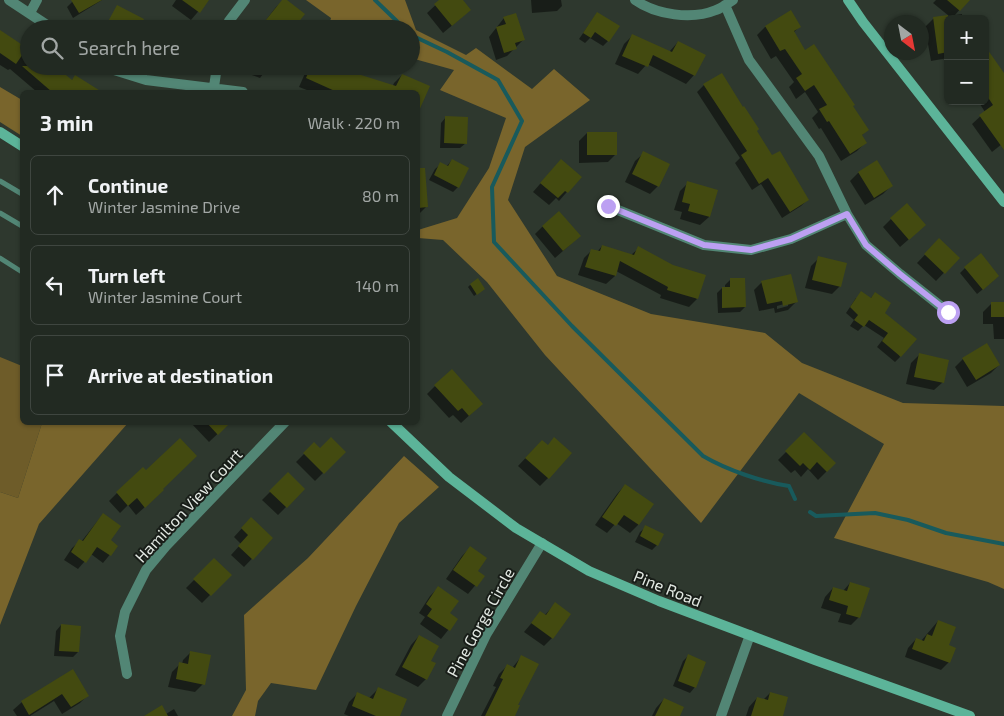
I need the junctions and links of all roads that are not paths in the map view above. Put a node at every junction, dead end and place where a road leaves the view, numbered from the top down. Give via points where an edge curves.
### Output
1 (9, 0) edge
2 (38, 0) edge
3 (245, 0) edge
4 (634, 0) edge
5 (848, 0) edge
6 (729, 2) edge
7 (30, 13) junction
8 (40, 20) edge
9 (230, 20) edge
10 (130, 75) edge
11 (216, 75) edge
12 (214, 87) junction
13 (231, 90) edge
14 (0, 132) edge
15 (20, 145) edge
16 (0, 181) edge
17 (20, 193) edge
18 (1004, 202) edge
19 (608, 206) dead end
20 (0, 212) edge
21 (847, 214) junction
22 (20, 225) edge
23 (0, 258) edge
24 (20, 271) edge
25 (948, 312) dead end
26 (282, 425) edge
27 (393, 425) edge
28 (542, 544) junction
29 (750, 635) junction
30 (127, 674) dead end
31 (447, 716) edge
32 (721, 716) edge
33 (967, 716) edge

1 - 7 street
2 - 7 street
3 - 9 street
4 - 6 street via 663,12 693,16 716,10
5 - 18 street
6 - 21 street via 749,60 820,156
7 - 8 street
10 - 12 street via 146,80
11 - 12 street
12 - 13 street
14 - 15 street
16 - 17 lane
19 - 21 street via 704,245 751,250 791,239
20 - 22 lane
21 - 25 street via 866,245
23 - 24 lane
26 - 30 street, Hamilton View Court via 146,570 125,612 120,636
27 - 28 street, Pine Road via 449,477
28 - 29 street, Pine Road via 589,571
28 - 31 street, Pine Gorge Circle via 486,635
29 - 32 street
29 - 33 street, Pine Road

